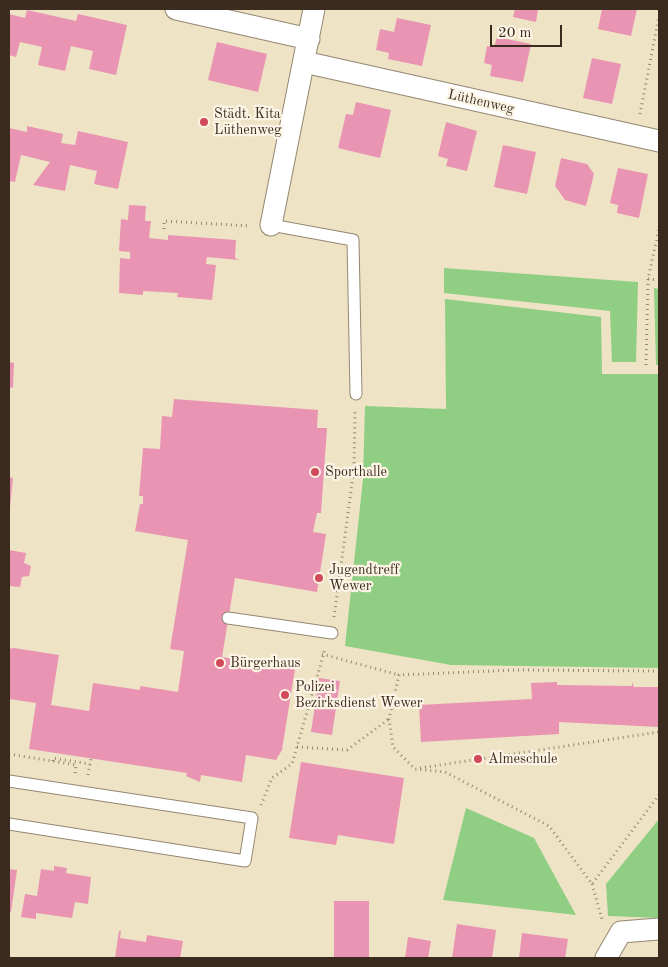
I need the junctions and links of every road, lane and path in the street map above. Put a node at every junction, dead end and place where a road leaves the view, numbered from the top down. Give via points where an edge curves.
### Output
1 (176, 9) edge
2 (314, 9) edge
3 (659, 16) edge
4 (309, 39) junction
5 (304, 62) junction
6 (635, 137) junction
7 (659, 141) edge
8 (271, 225) junction
9 (164, 229) dead end
10 (659, 229) edge
11 (648, 279) junction
12 (659, 280) edge
13 (646, 365) dead end
14 (356, 394) joint
15 (228, 618) dead end
16 (332, 633) junction
17 (322, 654) junction
18 (659, 671) edge
19 (399, 675) junction
20 (389, 719) junction
21 (659, 732) edge
22 (297, 747) junction
23 (9, 754) edge
24 (91, 759) dead end
25 (52, 761) junction
26 (90, 764) junction
27 (415, 769) junction
28 (88, 773) dead end
29 (88, 778) dead end
30 (9, 781) edge
31 (659, 795) edge
32 (252, 818) junction
33 (9, 824) edge
34 (592, 884) junction
35 (602, 918) dead end
36 (659, 928) edge
37 (606, 958) edge

1 - 4 street
2 - 4 street
3 - 6 path
4 - 5 street
5 - 6 street, Lüthenweg
5 - 8 street
6 - 7 street, Lüthenweg
8 - 9 path via 164,221
8 - 14 lane via 353,240
10 - 11 path
11 - 12 path
11 - 13 path
14 - 16 path via 354,468
15 - 16 lane
16 - 17 path
17 - 19 path
17 - 22 path
18 - 19 path via 516,670
19 - 20 path
20 - 22 path via 347,750
20 - 27 path via 393,747
21 - 27 path
22 - 32 path via 292,764 272,778 263,803
23 - 25 path
24 - 26 path
25 - 26 path via 53,758
25 - 29 path via 76,765 75,776
26 - 28 path
27 - 34 path via 445,772 549,826
30 - 32 lane
31 - 34 path
32 - 33 lane via 245,861
34 - 35 path
36 - 37 street via 621,932

